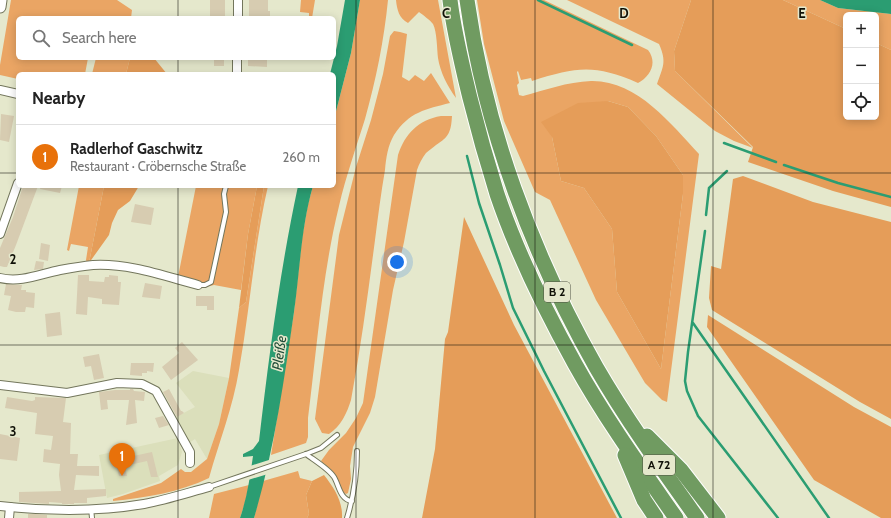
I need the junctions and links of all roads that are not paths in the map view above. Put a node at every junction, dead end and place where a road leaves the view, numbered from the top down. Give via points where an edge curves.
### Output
1 (1, 0) edge
2 (238, 0) edge
3 (450, 0) edge
4 (467, 0) edge
5 (0, 7) edge
6 (238, 16) edge
7 (237, 60) edge
8 (237, 72) edge
9 (0, 90) edge
10 (16, 94) edge
11 (16, 188) edge
12 (226, 188) edge
13 (0, 234) edge
14 (0, 278) edge
15 (198, 285) joint
16 (0, 385) edge
17 (623, 411) junction
18 (614, 428) junction
19 (337, 435) dead end
20 (357, 451) dead end
21 (306, 454) junction
22 (190, 462) dead end
23 (209, 487) joint
24 (352, 501) junction
25 (0, 506) edge
26 (10, 507) junction
27 (91, 508) junction
28 (9, 518) edge
29 (92, 518) edge
30 (347, 518) edge
31 (656, 518) edge
32 (676, 518) edge
33 (697, 518) edge
34 (718, 518) edge

1 - 5 main road
2 - 6 street
3 - 18 highway, B 2 via 460,59 497,194 536,288 576,365
4 - 17 highway, B 2 via 492,120 524,216 572,323
7 - 8 street
9 - 10 street
11 - 13 street
12 - 15 lane via 226,212 213,275 211,282
14 - 15 street via 21,280 94,265 137,269
16 - 22 street via 67,393 117,382 142,384 156,391 190,452
17 - 33 highway, A 72
17 - 34 highway via 681,470
18 - 31 highway via 644,500
18 - 32 highway, A 72
19 - 21 lane via 321,448
20 - 24 lane via 357,475
21 - 23 lane
21 - 24 lane via 333,476 343,496
23 - 27 street via 143,504
24 - 30 lane
25 - 26 street
26 - 27 street
26 - 28 street
27 - 29 lane

